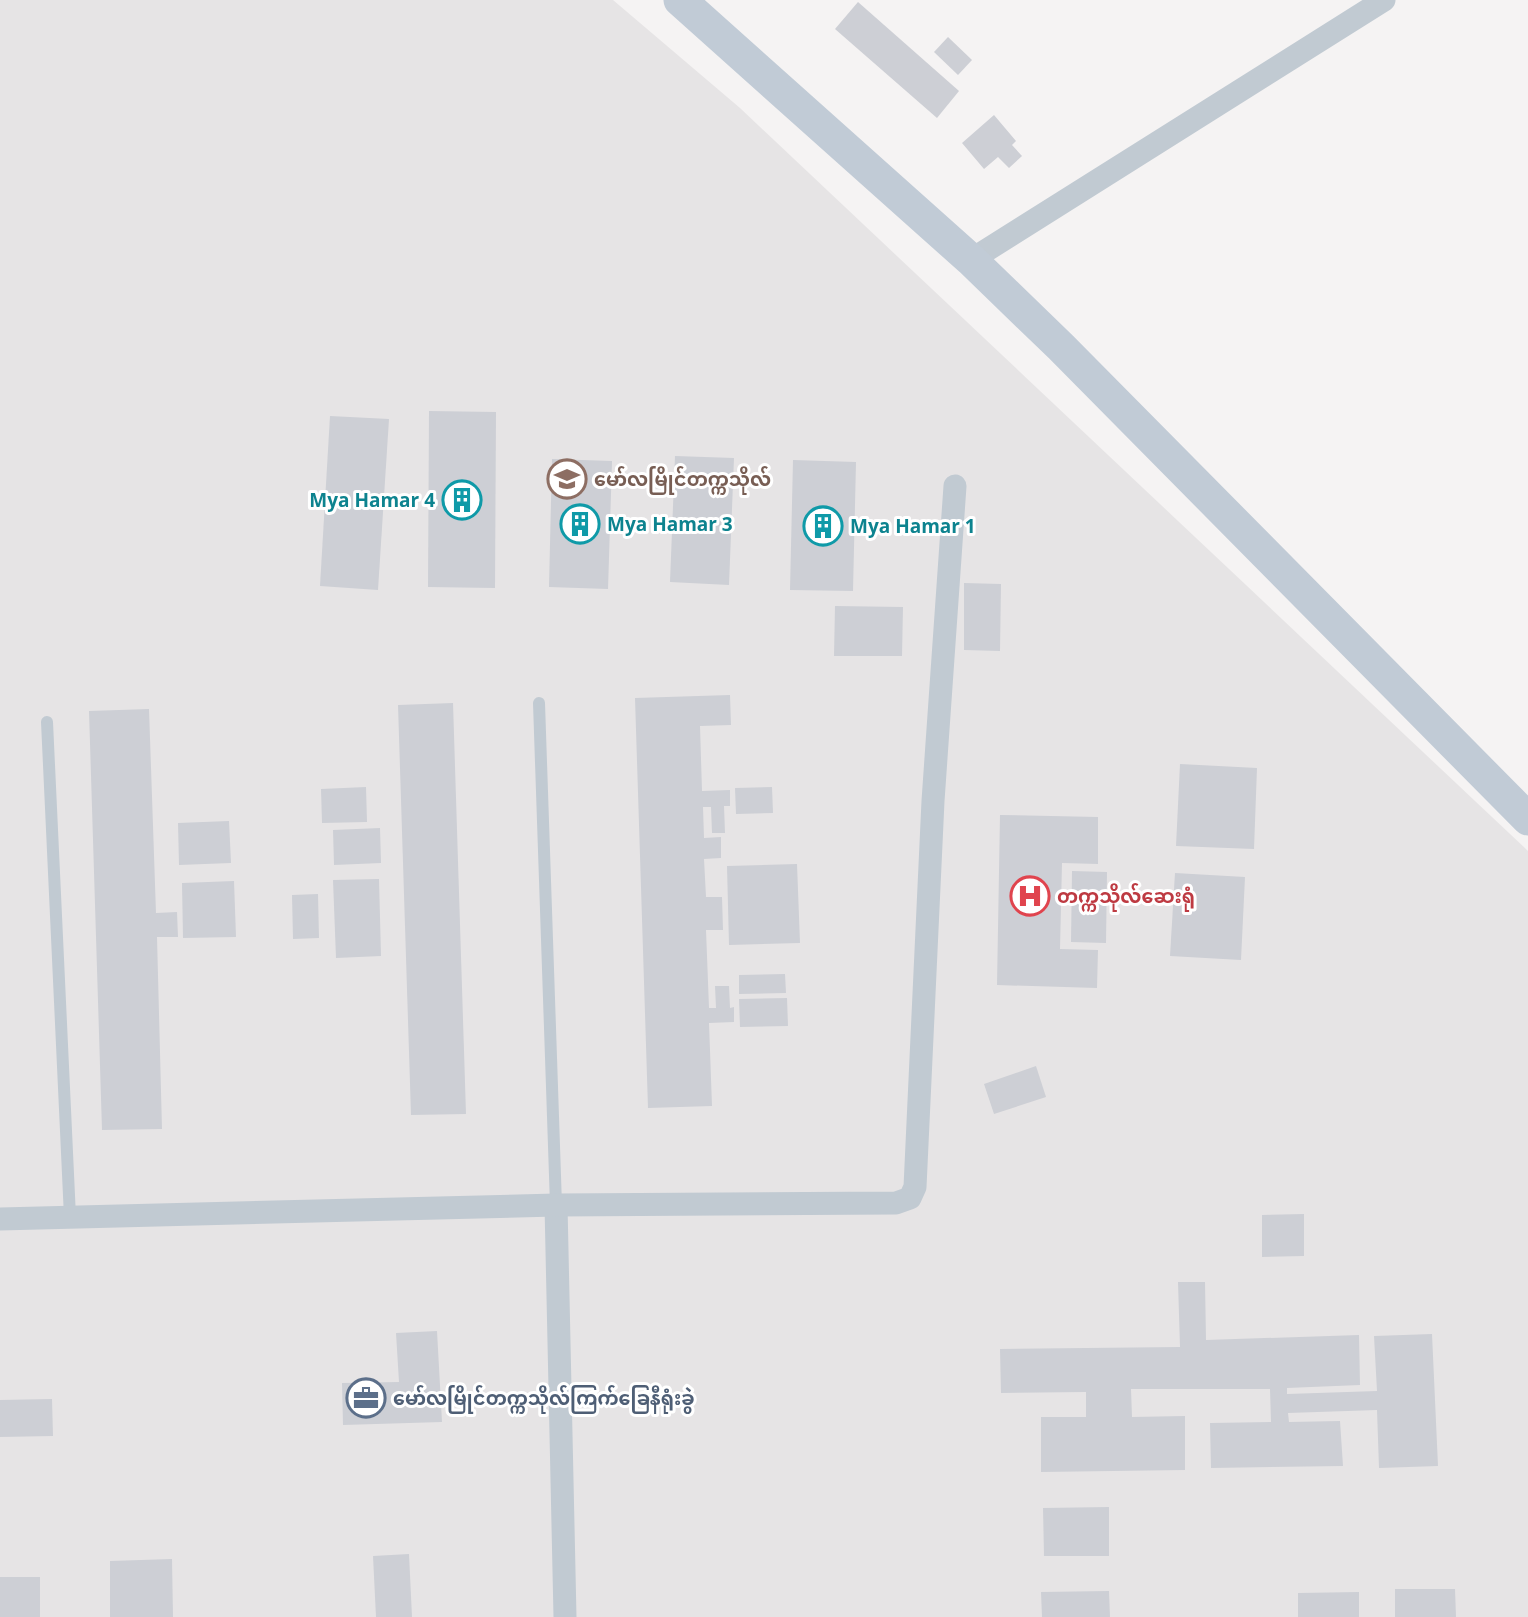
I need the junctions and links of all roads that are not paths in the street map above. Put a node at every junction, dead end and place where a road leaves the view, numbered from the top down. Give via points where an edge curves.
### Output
1 (680, 0) edge
2 (1384, 0) edge
3 (971, 260) junction
4 (955, 486) dead end
5 (539, 703) dead end
6 (47, 722) dead end
7 (1528, 819) edge
8 (556, 1206) junction
9 (70, 1217) junction
10 (0, 1219) edge
11 (565, 1617) edge

1 - 3 main road
2 - 3 street
3 - 7 main road
4 - 8 street via 933,801 915,1187 910,1198 896,1203
5 - 8 lane
6 - 9 lane
8 - 9 street
8 - 11 street
9 - 10 street

